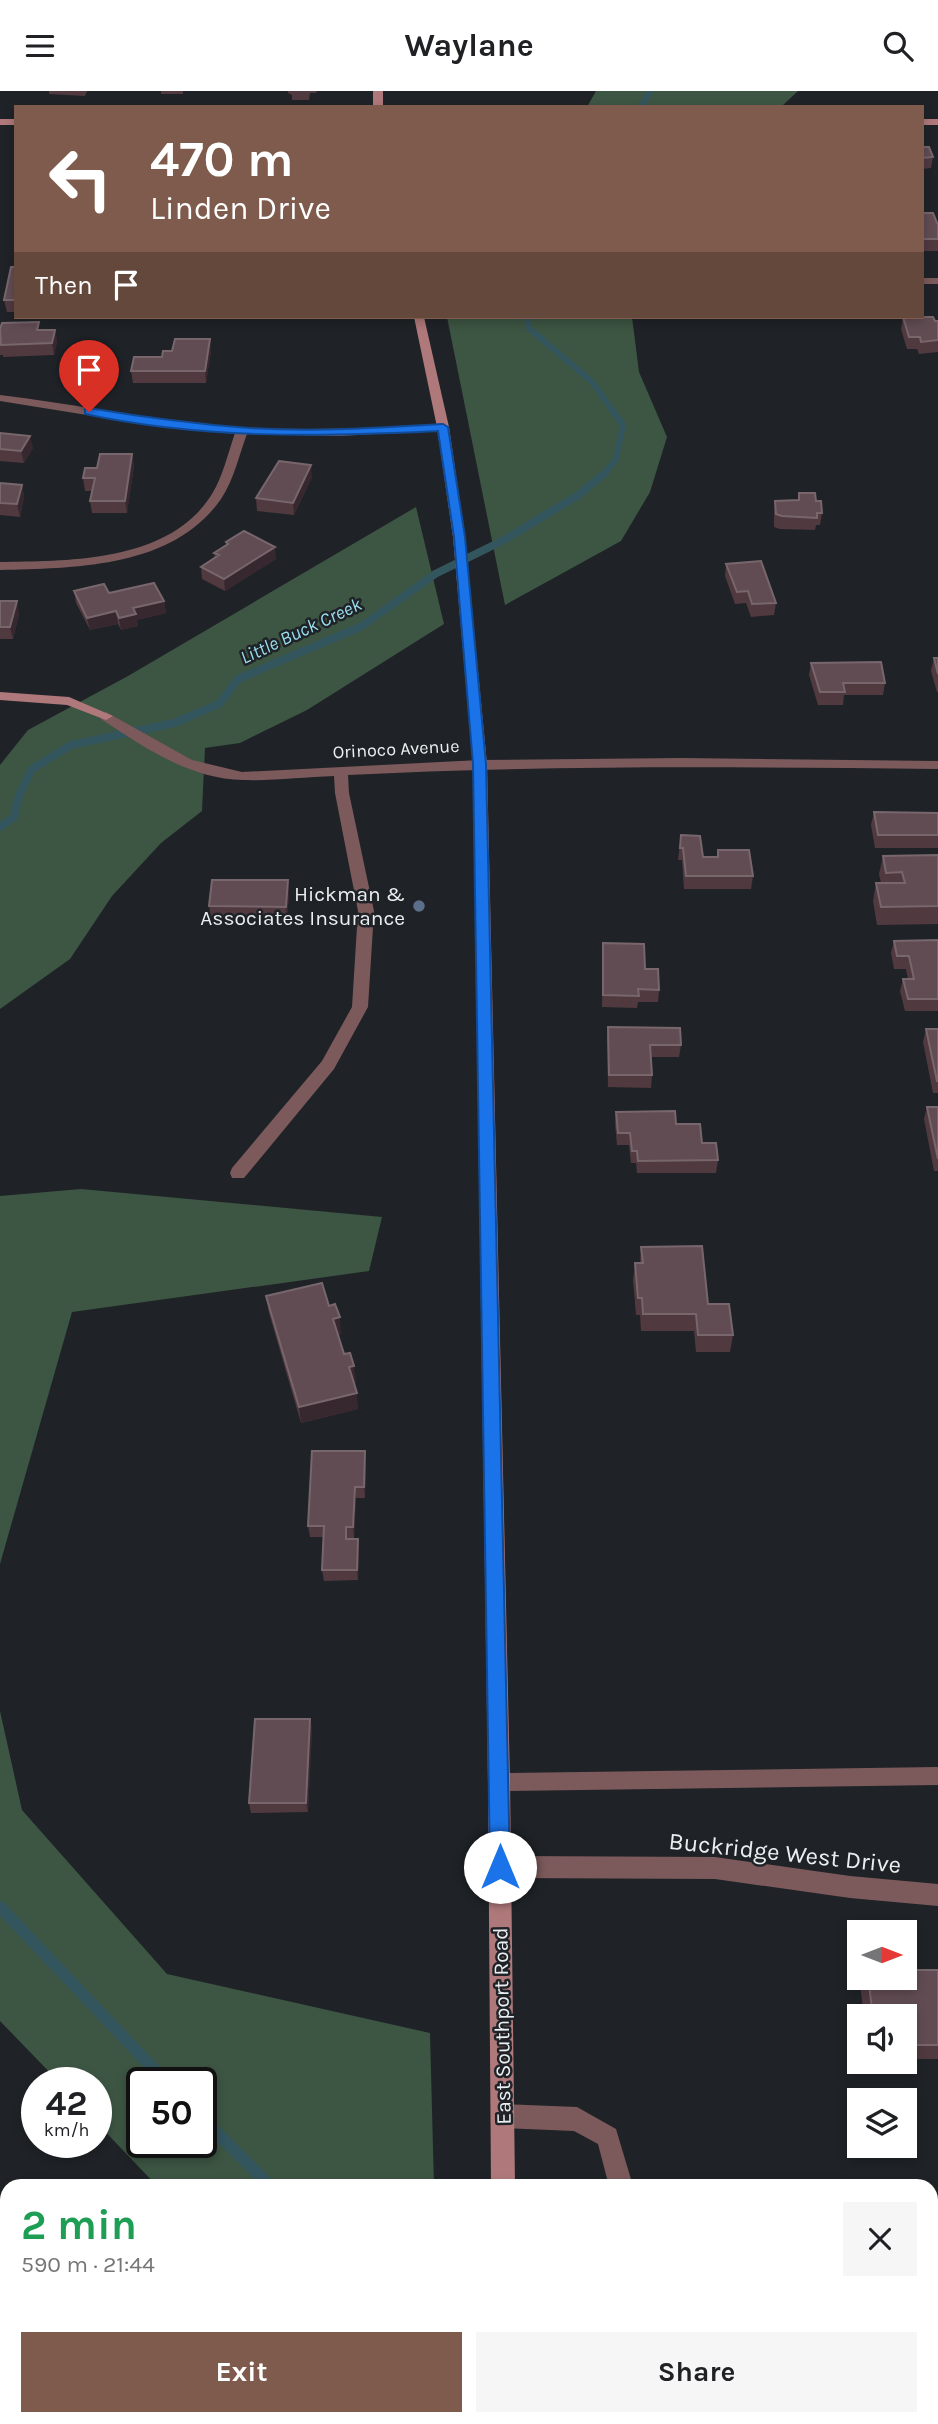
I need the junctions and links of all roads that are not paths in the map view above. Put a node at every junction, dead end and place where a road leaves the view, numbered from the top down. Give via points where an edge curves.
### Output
1 (419, 319) edge
2 (0, 398) edge
3 (443, 427) junction
4 (242, 431) junction
5 (0, 566) edge
6 (0, 696) edge
7 (106, 716) joint
8 (480, 764) junction
9 (938, 765) edge
10 (341, 772) junction
11 (238, 1173) dead end
12 (938, 1776) edge
13 (499, 1782) junction
14 (500, 1867) junction
15 (938, 1895) edge
16 (503, 2116) junction
17 (503, 2179) edge
18 (619, 2179) edge

1 - 3 main road, East Southport Road
2 - 4 street
3 - 4 street via 341,433
3 - 8 main road, East Southport Road via 465,591
4 - 5 street via 217,497 196,519 165,539 100,560
6 - 7 main road, Orinoco Avenue via 69,701
7 - 10 street, Orinoco Avenue via 172,758 205,771 233,776
8 - 9 street, Orinoco Avenue
8 - 10 street, Orinoco Avenue
8 - 13 main road, East Southport Road
10 - 11 street via 366,911 360,1007 328,1065
12 - 13 lane
13 - 14 main road, East Southport Road
14 - 15 street, Buckridge West Drive via 715,1868
14 - 16 main road, East Southport Road
16 - 17 main road, East Southport Road
16 - 18 street via 577,2119 608,2137

